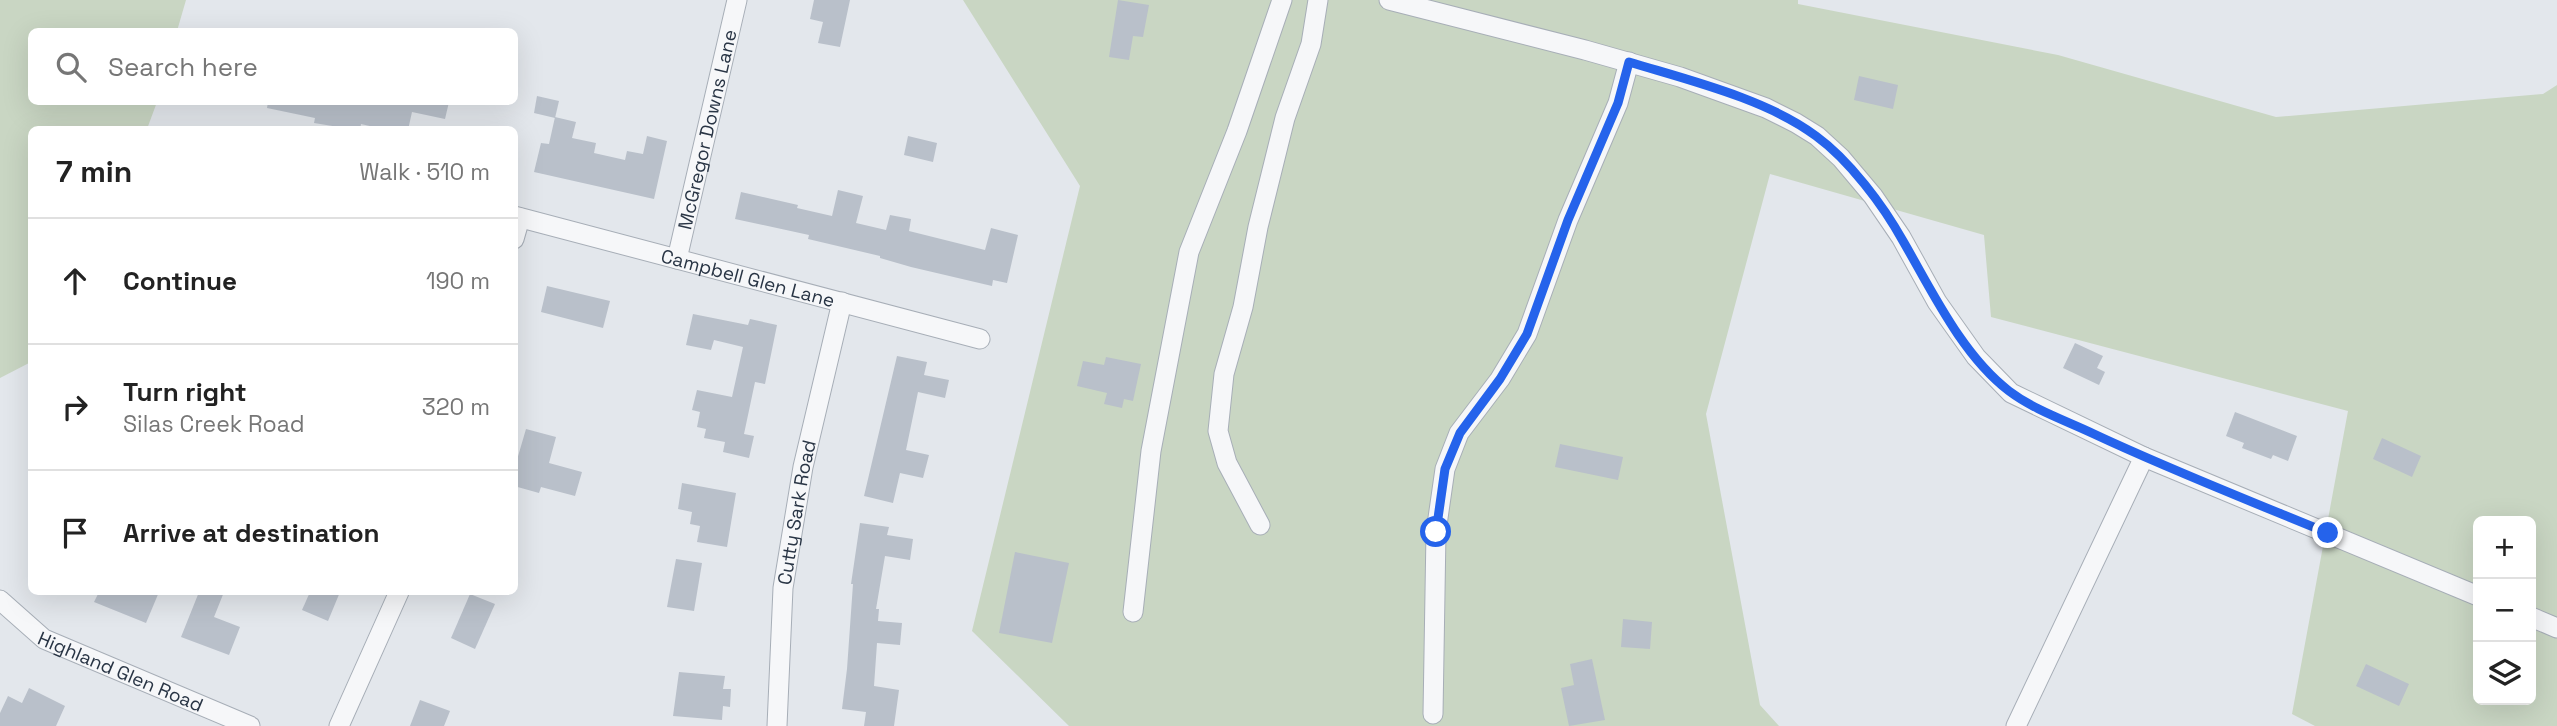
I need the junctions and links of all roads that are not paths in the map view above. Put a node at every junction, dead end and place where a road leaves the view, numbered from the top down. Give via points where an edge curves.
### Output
1 (737, 0) edge
2 (1282, 0) edge
3 (1318, 0) edge
4 (1389, 0) edge
5 (1629, 62) junction
6 (518, 217) edge
7 (677, 259) junction
8 (842, 302) junction
9 (981, 339) dead end
10 (2144, 457) junction
11 (1261, 525) dead end
12 (2473, 594) edge
13 (398, 595) edge
14 (0, 600) edge
15 (1133, 612) dead end
16 (2536, 619) edge
17 (2557, 628) edge
18 (1433, 714) dead end
19 (250, 726) edge
20 (339, 726) edge
21 (777, 726) edge
22 (2016, 726) edge

1 - 7 street, McGregor Downs Lane
2 - 15 street via 1189,253 1151,452
3 - 11 street via 1311,44 1285,118 1258,227 1220,408 1218,431 1227,463
4 - 5 street
5 - 10 street via 1766,108 1816,136 1872,196 1937,302 1993,376 2011,393
5 - 18 street via 1618,103 1568,220 1527,334 1460,433 1445,469 1436,532
6 - 7 street, Campbell Glen Lane
7 - 8 street, Campbell Glen Lane
8 - 9 street, Campbell Glen Lane
8 - 21 street, Cutty Sark Road via 803,467 785,575
10 - 12 street
10 - 22 street
13 - 20 street
14 - 19 street, Highland Glen Road via 44,639
16 - 17 street

